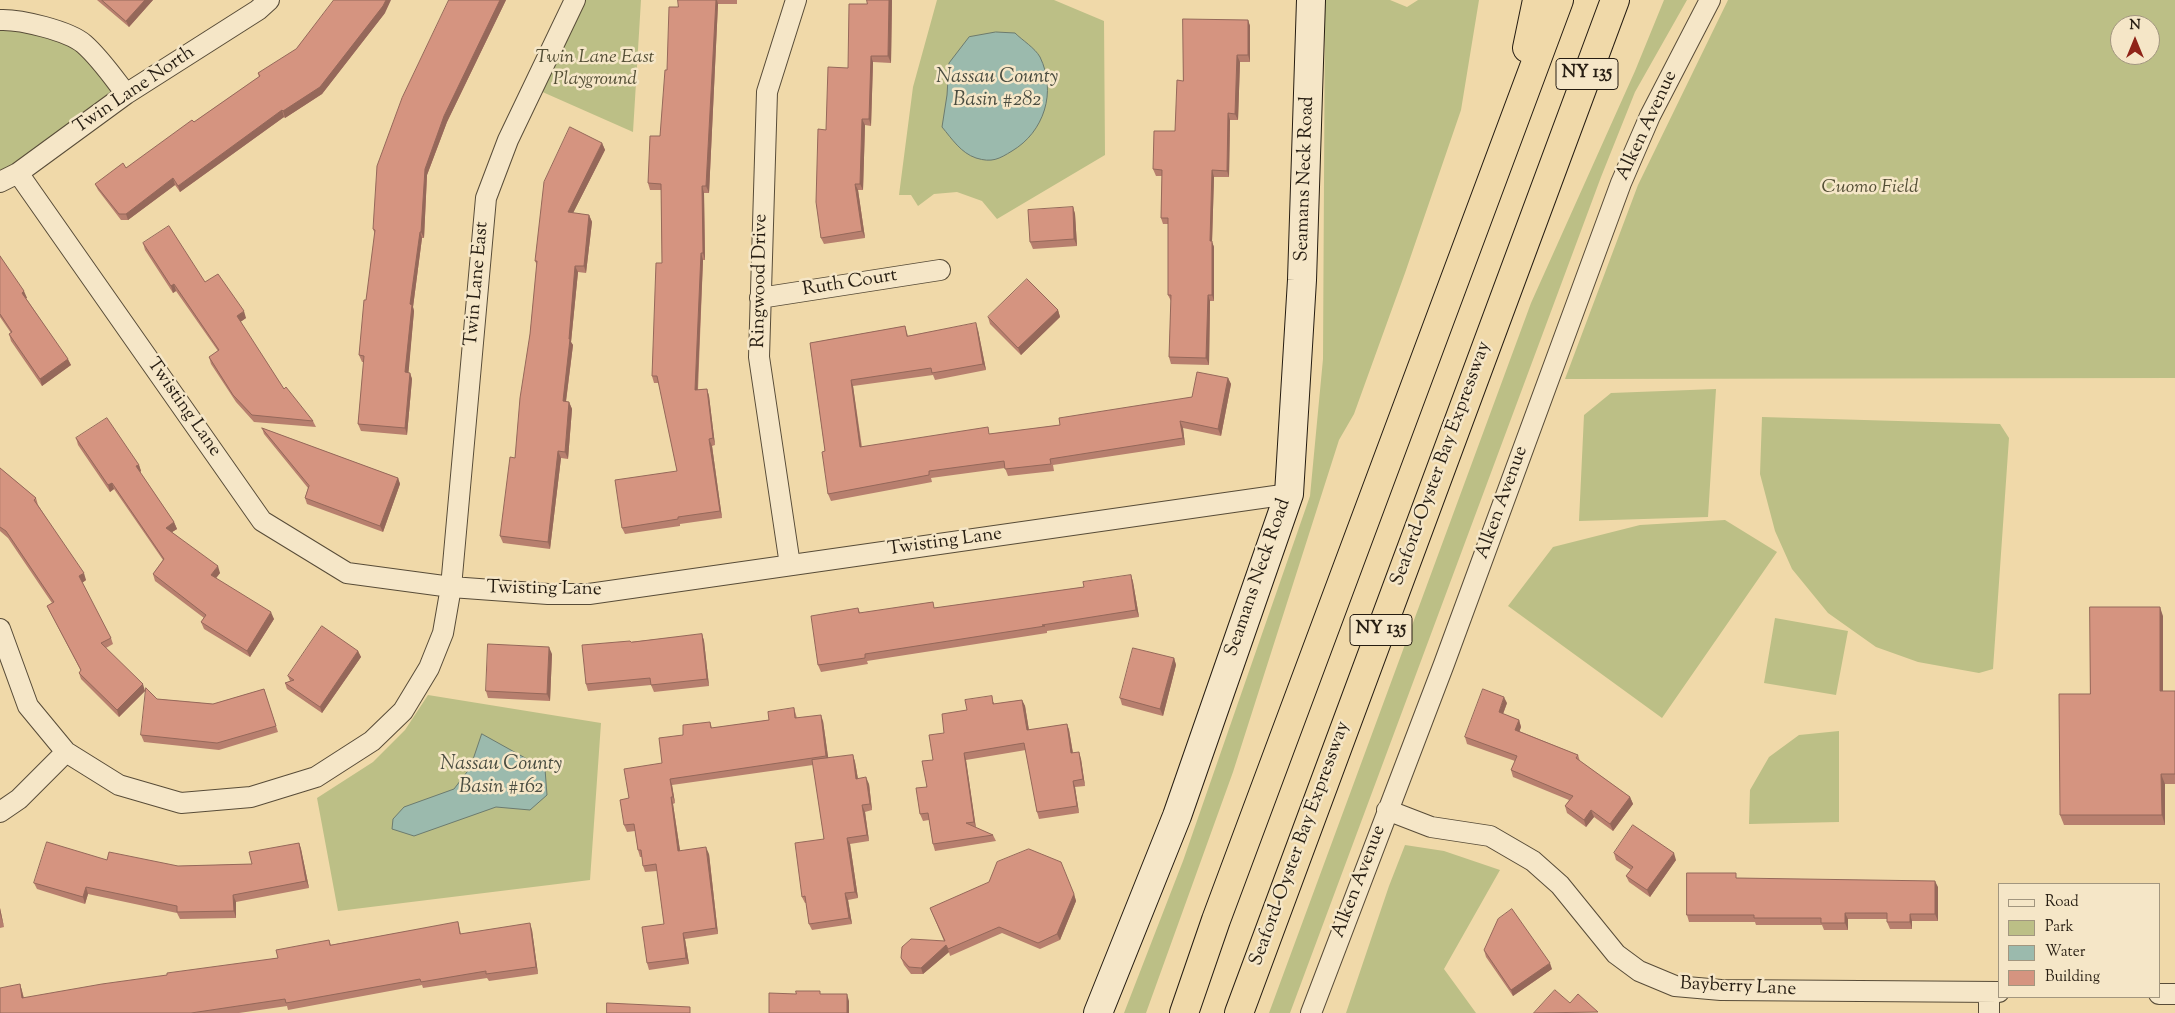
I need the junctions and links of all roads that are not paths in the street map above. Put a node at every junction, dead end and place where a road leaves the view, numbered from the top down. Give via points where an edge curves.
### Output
1 (269, 0) edge
2 (575, 0) edge
3 (796, 0) edge
4 (1312, 0) edge
5 (1537, 0) edge
6 (1559, 0) edge
7 (1615, 0) edge
8 (1632, 0) edge
9 (1710, 0) edge
10 (0, 20) edge
11 (126, 94) junction
12 (1510, 130) junction
13 (1559, 148) junction
14 (9, 178) edge
15 (940, 270) dead end
16 (760, 298) junction
17 (1289, 494) junction
18 (790, 565) junction
19 (451, 587) junction
20 (0, 628) edge
21 (66, 752) junction
22 (1387, 810) junction
23 (0, 812) edge
24 (1994, 992) edge
25 (2160, 994) edge
26 (2175, 994) edge
27 (1098, 1013) edge
28 (1184, 1013) edge
29 (1239, 1013) edge
30 (1311, 1013) edge
31 (1989, 1013) edge

1 - 11 street, Twin Lane North
2 - 19 street, Twin Lane East via 508,140 486,198
3 - 16 street, Ringwood Drive via 767,92
4 - 17 main road, Seamans Neck Road via 1302,280
5 - 12 highway
6 - 12 highway, NY 135
7 - 13 highway, Seaford-Oyster Bay Expressway / NY 135
8 - 13 highway
9 - 22 street, Alken Avenue via 1650,116 1621,183
10 - 11 street via 13,19 52,29 83,42
11 - 14 street, Twin Lane North
12 - 28 highway, NY 135
13 - 29 highway, Seaford-Oyster Bay Expressway / NY 135
14 - 19 street, Twisting Lane via 262,521 347,573
15 - 16 street, Ruth Court
16 - 18 street, Ringwood Drive via 759,357
17 - 18 street, Twisting Lane
17 - 27 main road, Seamans Neck Road via 1177,816
18 - 19 street, Twisting Lane via 589,594
19 - 21 street, Twin Lane East via 443,633 430,668 403,711 372,741 316,777 251,797 181,803 119,786
20 - 21 street, Twin Lane East via 28,706
21 - 23 street via 19,799
22 - 24 street, Bayberry Lane via 1431,827 1490,836 1533,861 1560,885 1616,954 1639,971 1675,986 1721,990
22 - 30 street, Alken Avenue
24 - 31 street
25 - 26 street

